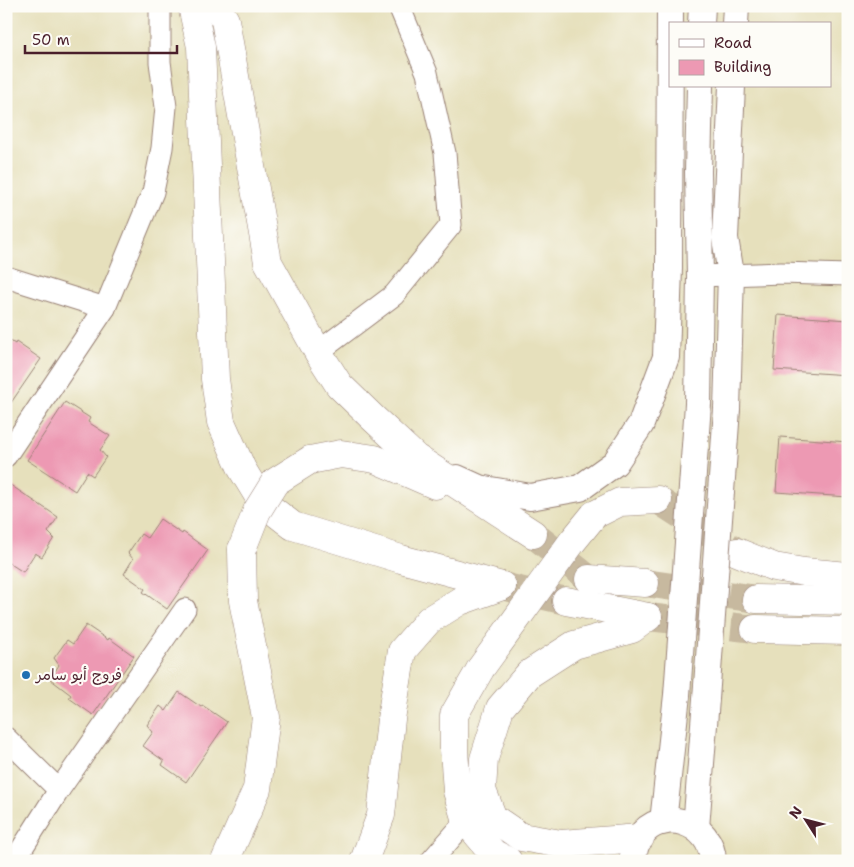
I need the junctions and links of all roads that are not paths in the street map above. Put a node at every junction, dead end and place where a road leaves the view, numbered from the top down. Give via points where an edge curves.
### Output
1 (160, 6) edge
2 (192, 6) edge
3 (399, 6) edge
4 (670, 6) edge
5 (702, 6) edge
6 (736, 6) edge
7 (223, 11) edge
8 (670, 22) edge
9 (701, 22) edge
10 (735, 22) edge
11 (670, 88) edge
12 (700, 88) edge
13 (732, 88) edge
14 (731, 274) junction
15 (848, 275) edge
16 (700, 276) junction
17 (6, 277) edge
18 (105, 308) junction
19 (318, 352) junction
20 (6, 456) edge
21 (416, 458) junction
22 (658, 500) tunnel mouth
23 (737, 552) tunnel mouth
24 (848, 576) edge
25 (589, 579) tunnel mouth
26 (645, 583) tunnel mouth
27 (756, 599) tunnel mouth
28 (566, 601) tunnel mouth
29 (848, 601) edge
30 (185, 609) dead end
31 (754, 629) tunnel mouth
32 (848, 631) edge
33 (6, 738) edge
34 (59, 790) junction
35 (466, 821) junction
36 (663, 822) junction
37 (696, 828) junction
38 (636, 849) edge
39 (494, 858) edge
40 (14, 861) edge
41 (225, 861) edge
42 (364, 861) edge
43 (432, 861) edge
44 (713, 861) edge

1 - 18 street via 160,62 166,107 162,148 153,192
2 - 42 main road via 201,47 214,379 221,422 242,469 262,502 293,526 502,586 460,601 429,620 402,652 381,815
3 - 19 street via 427,73 445,153 451,225 394,295
4 - 8 street
5 - 9 street
6 - 10 street
7 - 19 main road via 268,262
11 - 21 street via 670,268 666,357 642,424 615,463 580,488 530,497 479,488
12 - 16 street
13 - 14 street via 725,238
14 - 15 street
14 - 16 street
14 - 37 street, bridge via 726,410
16 - 36 street, bridge via 698,404 677,695
17 - 18 street
18 - 20 street
19 - 21 main road via 339,385
21 - 41 main road, bridge via 525,528 375,459 341,454 310,460 275,482 257,511 242,549 244,601 266,717 257,789
22 - 35 main road, bridge via 620,502 594,515 481,668 454,715 457,791
23 - 24 main road via 774,567
25 - 26 main road
27 - 29 main road
28 - 38 main road via 648,617 632,629 574,645 528,674 500,708 484,759 482,790 493,818 521,837 561,844
30 - 34 street
31 - 32 main road
33 - 34 street
34 - 40 street
35 - 39 main road
35 - 43 street
36 - 37 street via 685,823
36 - 38 street via 646,831
37 - 44 street via 711,846

